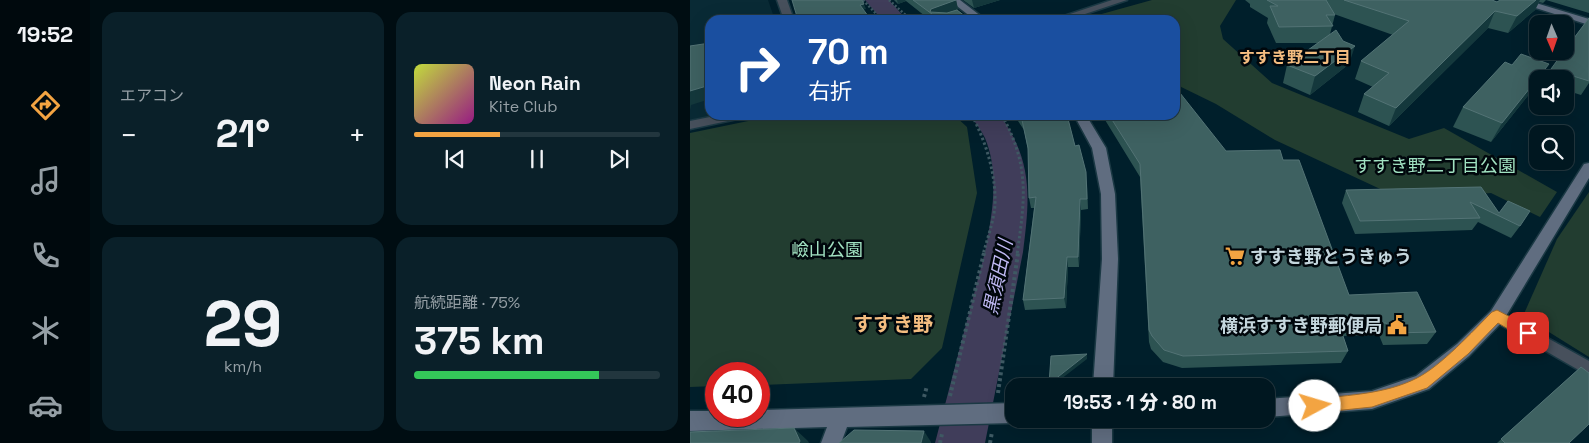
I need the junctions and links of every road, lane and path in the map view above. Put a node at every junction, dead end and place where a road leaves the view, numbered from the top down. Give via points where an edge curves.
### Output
1 (782, 0) edge
2 (862, 0) edge
3 (889, 0) edge
4 (954, 0) edge
5 (1122, 0) edge
6 (1516, 0) edge
7 (968, 11) junction
8 (787, 15) edge
9 (877, 15) edge
10 (906, 15) edge
11 (957, 15) edge
12 (974, 15) edge
13 (1072, 15) edge
14 (1589, 22) edge
15 (714, 120) edge
16 (974, 120) edge
17 (1004, 120) edge
18 (1083, 120) edge
19 (690, 125) edge
20 (1586, 178) edge
21 (1497, 316) junction
22 (1589, 369) edge
23 (1103, 378) edge
24 (1275, 407) edge
25 (950, 414) junction
26 (998, 414) edge
27 (840, 419) junction
28 (690, 421) edge
29 (1102, 428) edge
30 (831, 443) edge
31 (940, 443) edge
32 (1102, 443) edge

1 - 8 street
2 - 9 path
3 - 10 path
4 - 7 street
5 - 13 street
6 - 14 street
7 - 11 street
7 - 12 street
15 - 19 street
16 - 25 path via 992,167 995,206
17 - 26 path via 1015,142 1024,183 1024,207
18 - 23 street via 1099,148 1108,194 1110,259
20 - 21 street
21 - 22 lane
21 - 24 street via 1422,384 1372,400
25 - 26 street
25 - 27 street
25 - 31 path
27 - 28 street
27 - 30 street
29 - 32 street

